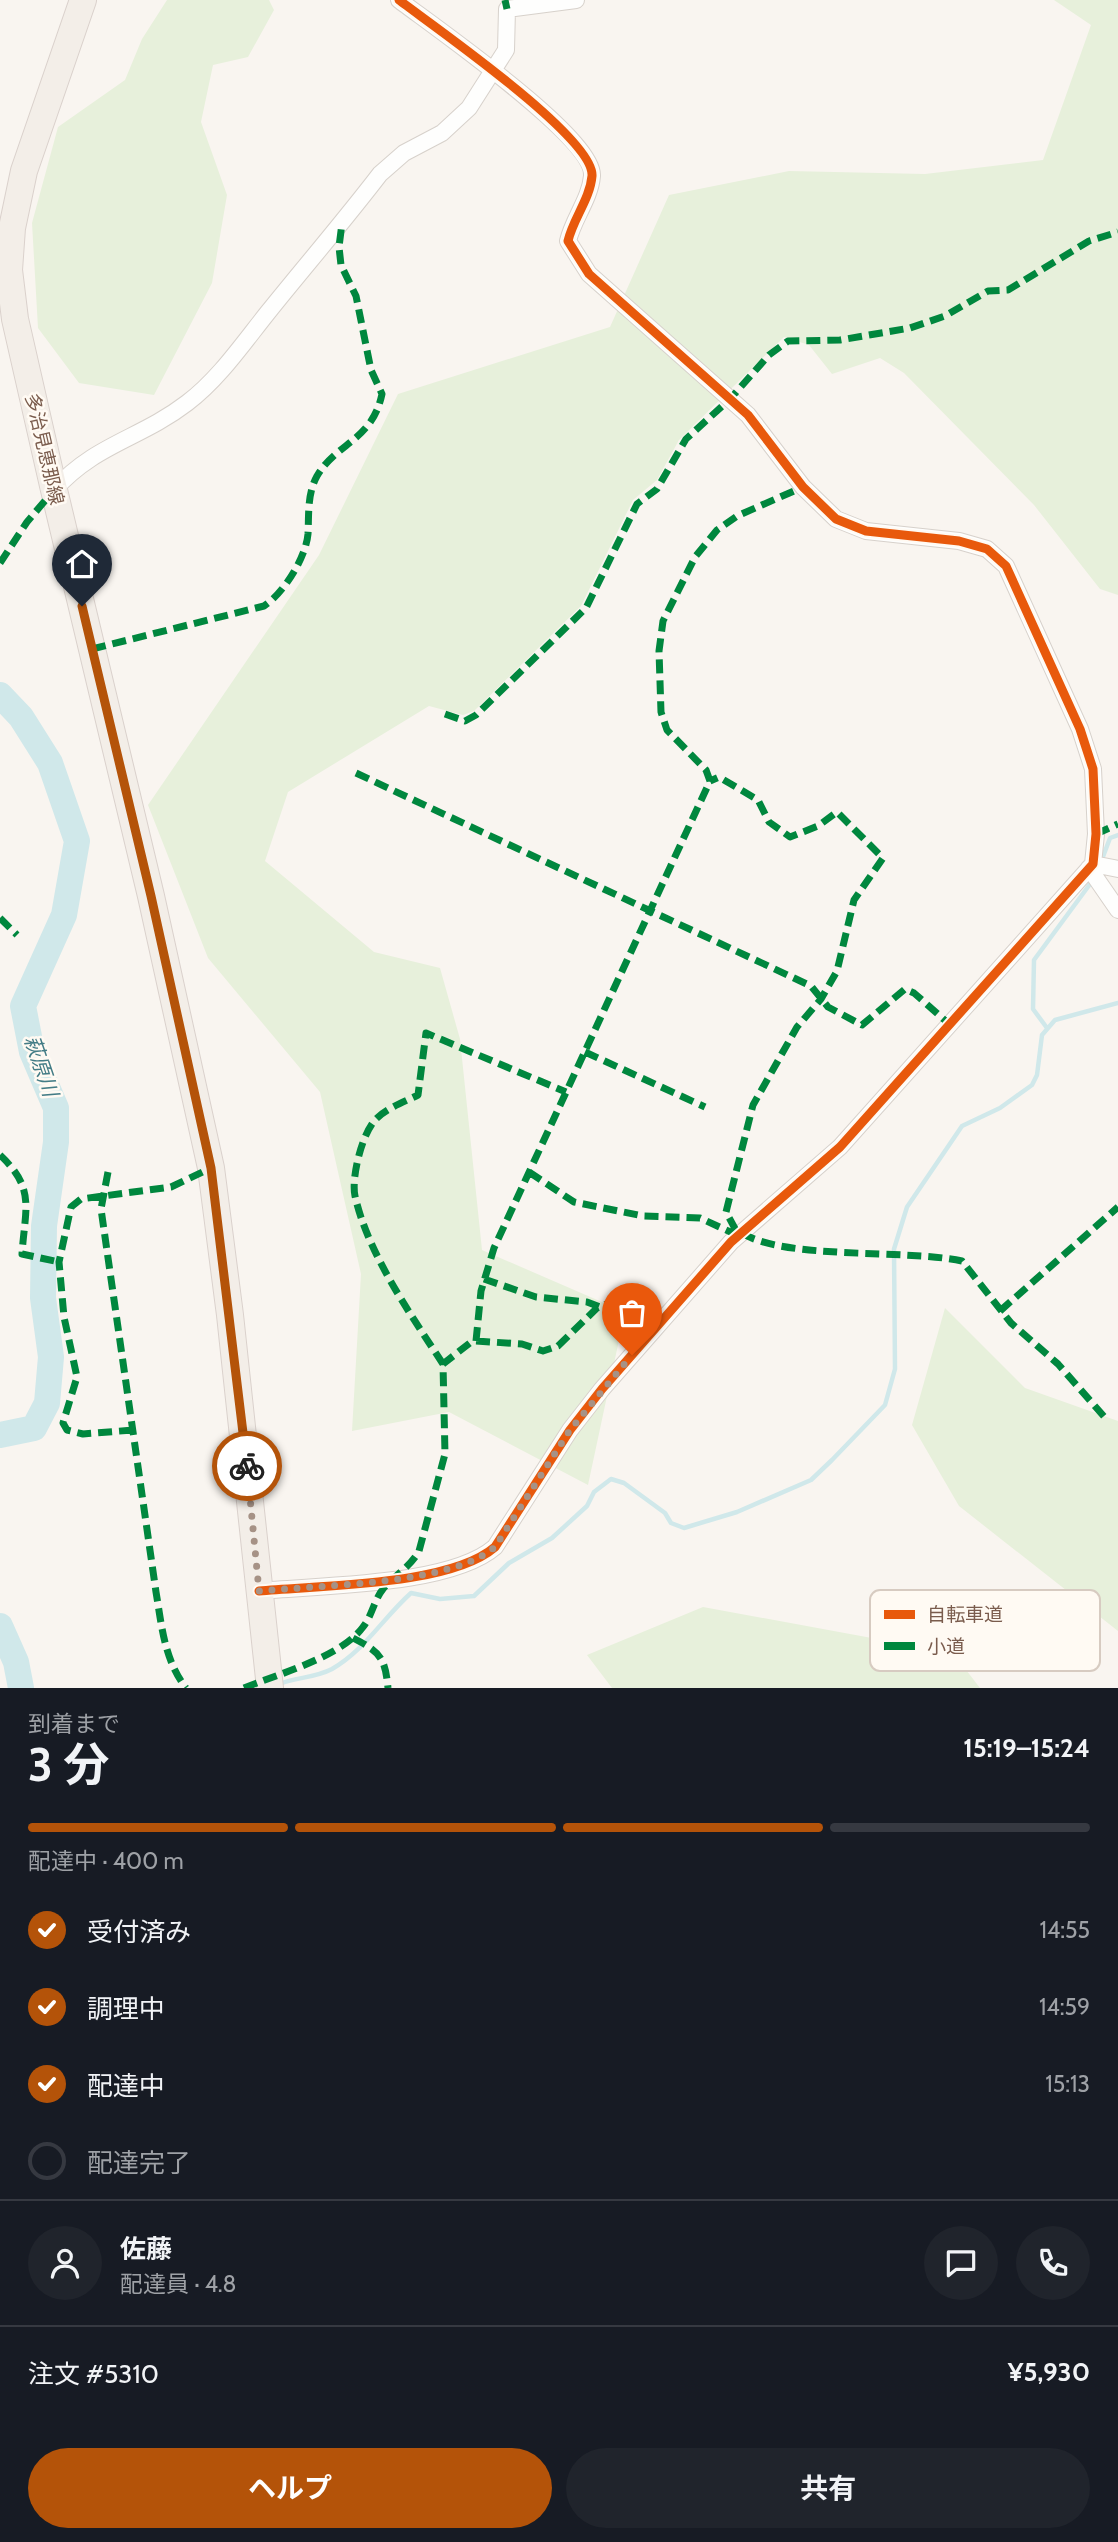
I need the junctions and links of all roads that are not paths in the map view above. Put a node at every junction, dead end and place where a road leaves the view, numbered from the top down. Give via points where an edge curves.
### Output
1 (83, 0) edge
2 (399, 0) edge
3 (576, 0) edge
4 (495, 70) junction
5 (54, 490) junction
6 (1091, 866) junction
7 (1118, 869) edge
8 (1118, 910) edge
9 (259, 1591) junction
10 (270, 1688) edge

1 - 5 main road, 多治見恵那線 via 24,171 9,270 15,319
2 - 4 street
3 - 4 street via 507,9 506,50
4 - 5 street via 470,108 442,133 404,153 380,174 230,359 189,402 153,427 89,457
4 - 6 street via 585,152 593,174 568,241 589,274 748,415 803,487 836,519 866,531 959,541 987,549 1006,566 1080,729 1093,769 1096,834
5 - 9 main road, 多治見恵那線 via 211,1168
6 - 7 street
6 - 8 street
6 - 9 street via 848,1138 731,1242 601,1389 489,1552 438,1574
9 - 10 main road, 多治見恵那線

